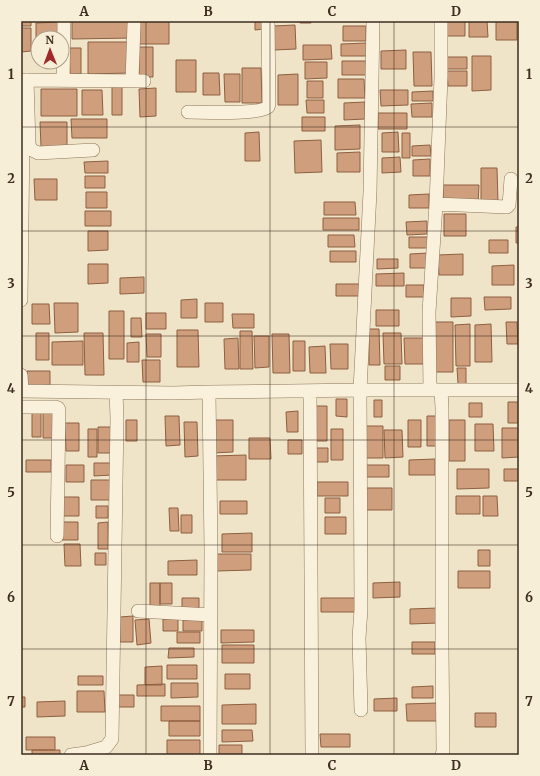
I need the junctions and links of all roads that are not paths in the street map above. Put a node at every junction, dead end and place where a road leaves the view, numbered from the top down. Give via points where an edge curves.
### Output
1 (64, 21) edge
2 (268, 21) edge
3 (373, 21) edge
4 (441, 21) edge
5 (134, 24) dead end
6 (24, 80) edge
7 (63, 81) junction
8 (188, 112) dead end
9 (24, 136) edge
10 (94, 150) dead end
11 (511, 179) dead end
12 (436, 204) junction
13 (21, 300) edge
14 (21, 375) edge
15 (360, 390) junction
16 (436, 390) junction
17 (519, 390) edge
18 (21, 391) edge
19 (310, 391) junction
20 (116, 392) junction
21 (209, 392) junction
22 (21, 407) edge
23 (57, 536) dead end
24 (138, 611) dead end
25 (211, 615) junction
26 (361, 710) dead end
27 (71, 755) edge
28 (210, 755) edge
29 (312, 755) edge
30 (442, 755) edge

1 - 7 street
2 - 8 street via 268,107 260,111
3 - 15 street via 370,192
4 - 12 street
5 - 7 street via 138,81
6 - 7 street
6 - 9 street
9 - 10 street via 32,150 38,153
9 - 13 street
11 - 12 street via 507,207
12 - 16 street via 429,312
14 - 18 street
15 - 16 street
15 - 19 street
15 - 26 street
16 - 17 street
16 - 30 street
18 - 20 street
19 - 21 street
19 - 29 street
20 - 21 street
20 - 27 street via 112,739 106,747
21 - 25 street
22 - 23 street via 55,407 59,410
24 - 25 street
25 - 28 street

